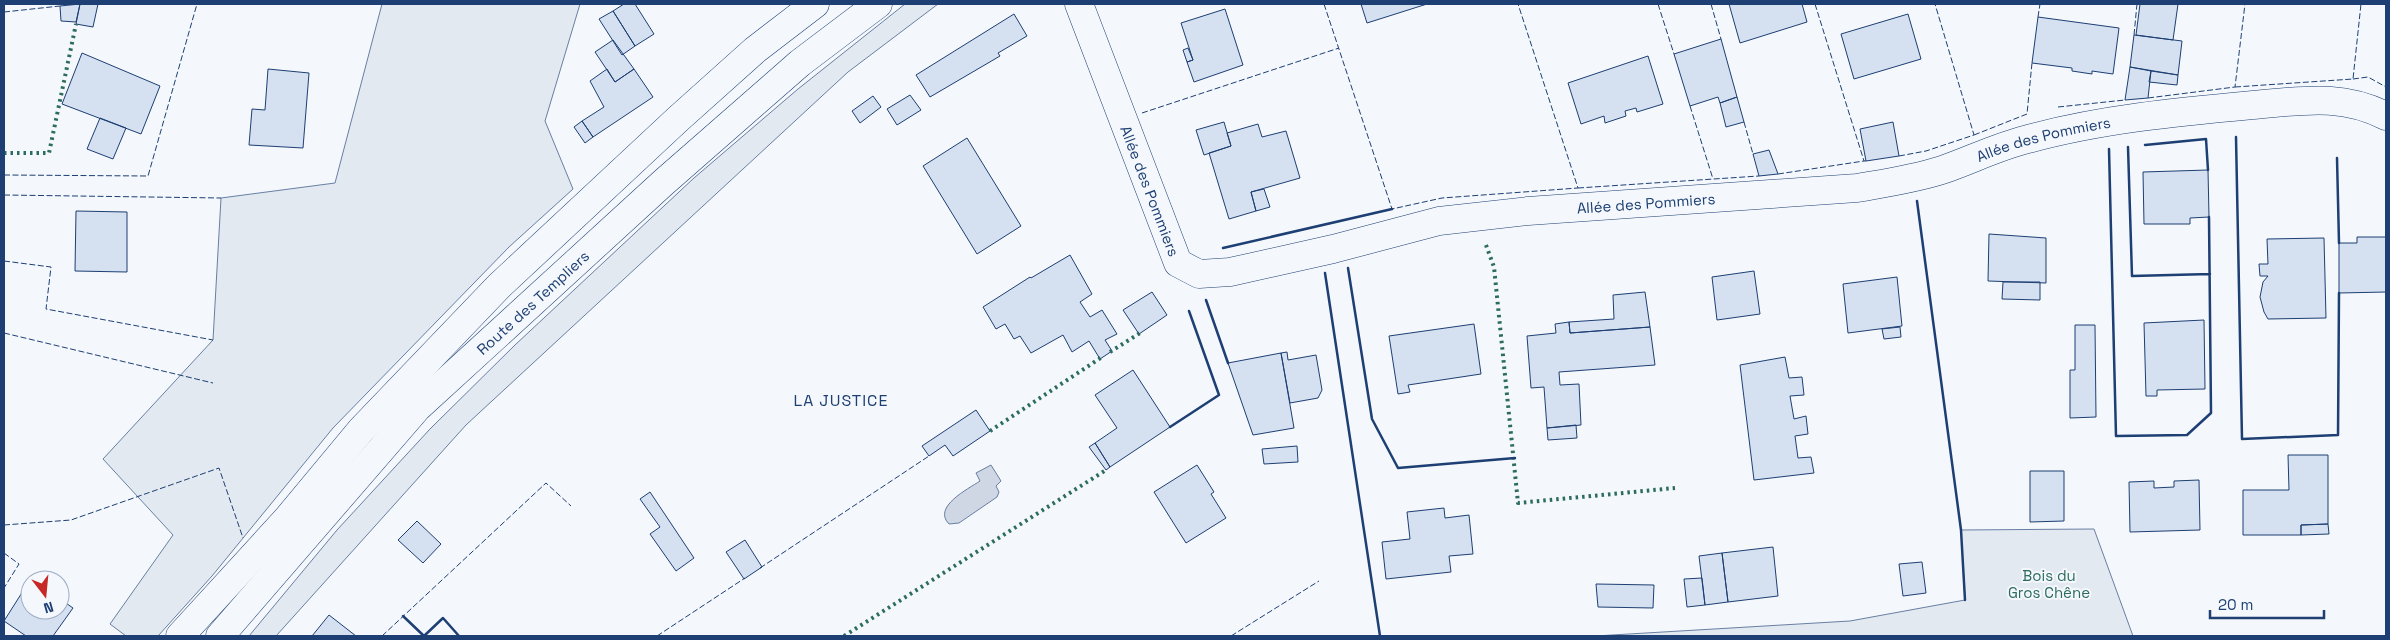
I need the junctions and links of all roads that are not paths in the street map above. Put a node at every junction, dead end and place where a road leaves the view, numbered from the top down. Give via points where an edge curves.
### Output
1 (815, 4) edge
2 (878, 4) edge
3 (1079, 4) edge
4 (2386, 116) edge
5 (180, 636) edge
6 (220, 636) edge

1 - 5 main road, Route des Templiers via 755,50 678,118 499,286 361,430 287,519
2 - 6 main road, Route des Templiers via 800,63 664,182 418,408
3 - 4 main road, Allée des Pommiers via 1178,263 1200,274 1230,272 1439,221 1528,210 1769,195 1900,181 1942,170 2026,139 2079,126 2154,114 2313,100 2353,102

